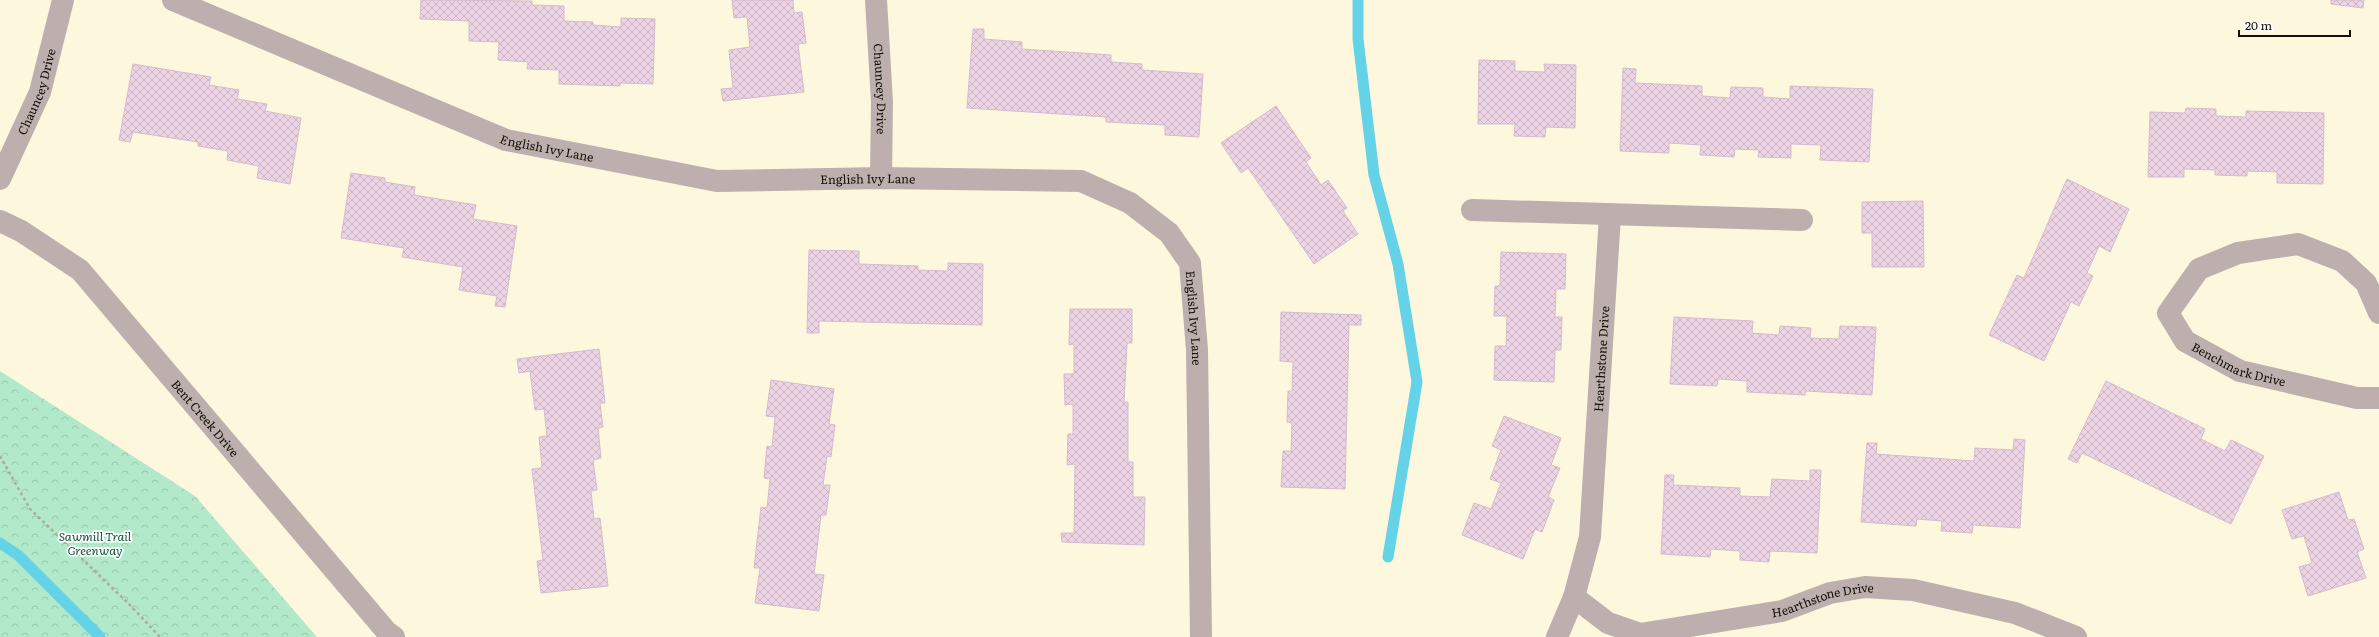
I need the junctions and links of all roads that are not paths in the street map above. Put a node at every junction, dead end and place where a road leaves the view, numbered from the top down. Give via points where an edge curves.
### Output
1 (63, 0) edge
2 (173, 0) edge
3 (876, 0) edge
4 (881, 178) junction
5 (0, 179) edge
6 (1472, 210) dead end
7 (1610, 215) junction
8 (1802, 220) dead end
9 (0, 221) edge
10 (2379, 313) edge
11 (2379, 398) edge
12 (1574, 597) junction
13 (394, 637) edge
14 (1201, 637) edge
15 (1557, 637) edge
16 (2076, 637) edge

1 - 5 street, Chauncey Drive via 40,92
2 - 4 street, English Ivy Lane via 506,140 717,180
3 - 4 street, Chauncey Drive via 882,102
4 - 14 street, English Ivy Lane via 1081,181 1130,203 1169,233 1190,263 1197,350
6 - 7 street
7 - 8 street
7 - 12 street, Hearthstone Drive via 1590,537
9 - 13 street, Bent Creek Drive via 80,270 387,632
10 - 11 street, Benchmark Drive via 2366,283 2342,261 2298,244 2238,253 2199,269 2168,313 2185,341 2240,371 2357,398
12 - 15 street, Hearthstone Drive
12 - 16 street, Hearthstone Drive via 1608,623 1640,634 1782,610 1830,593 1865,587 1913,590 2015,613

